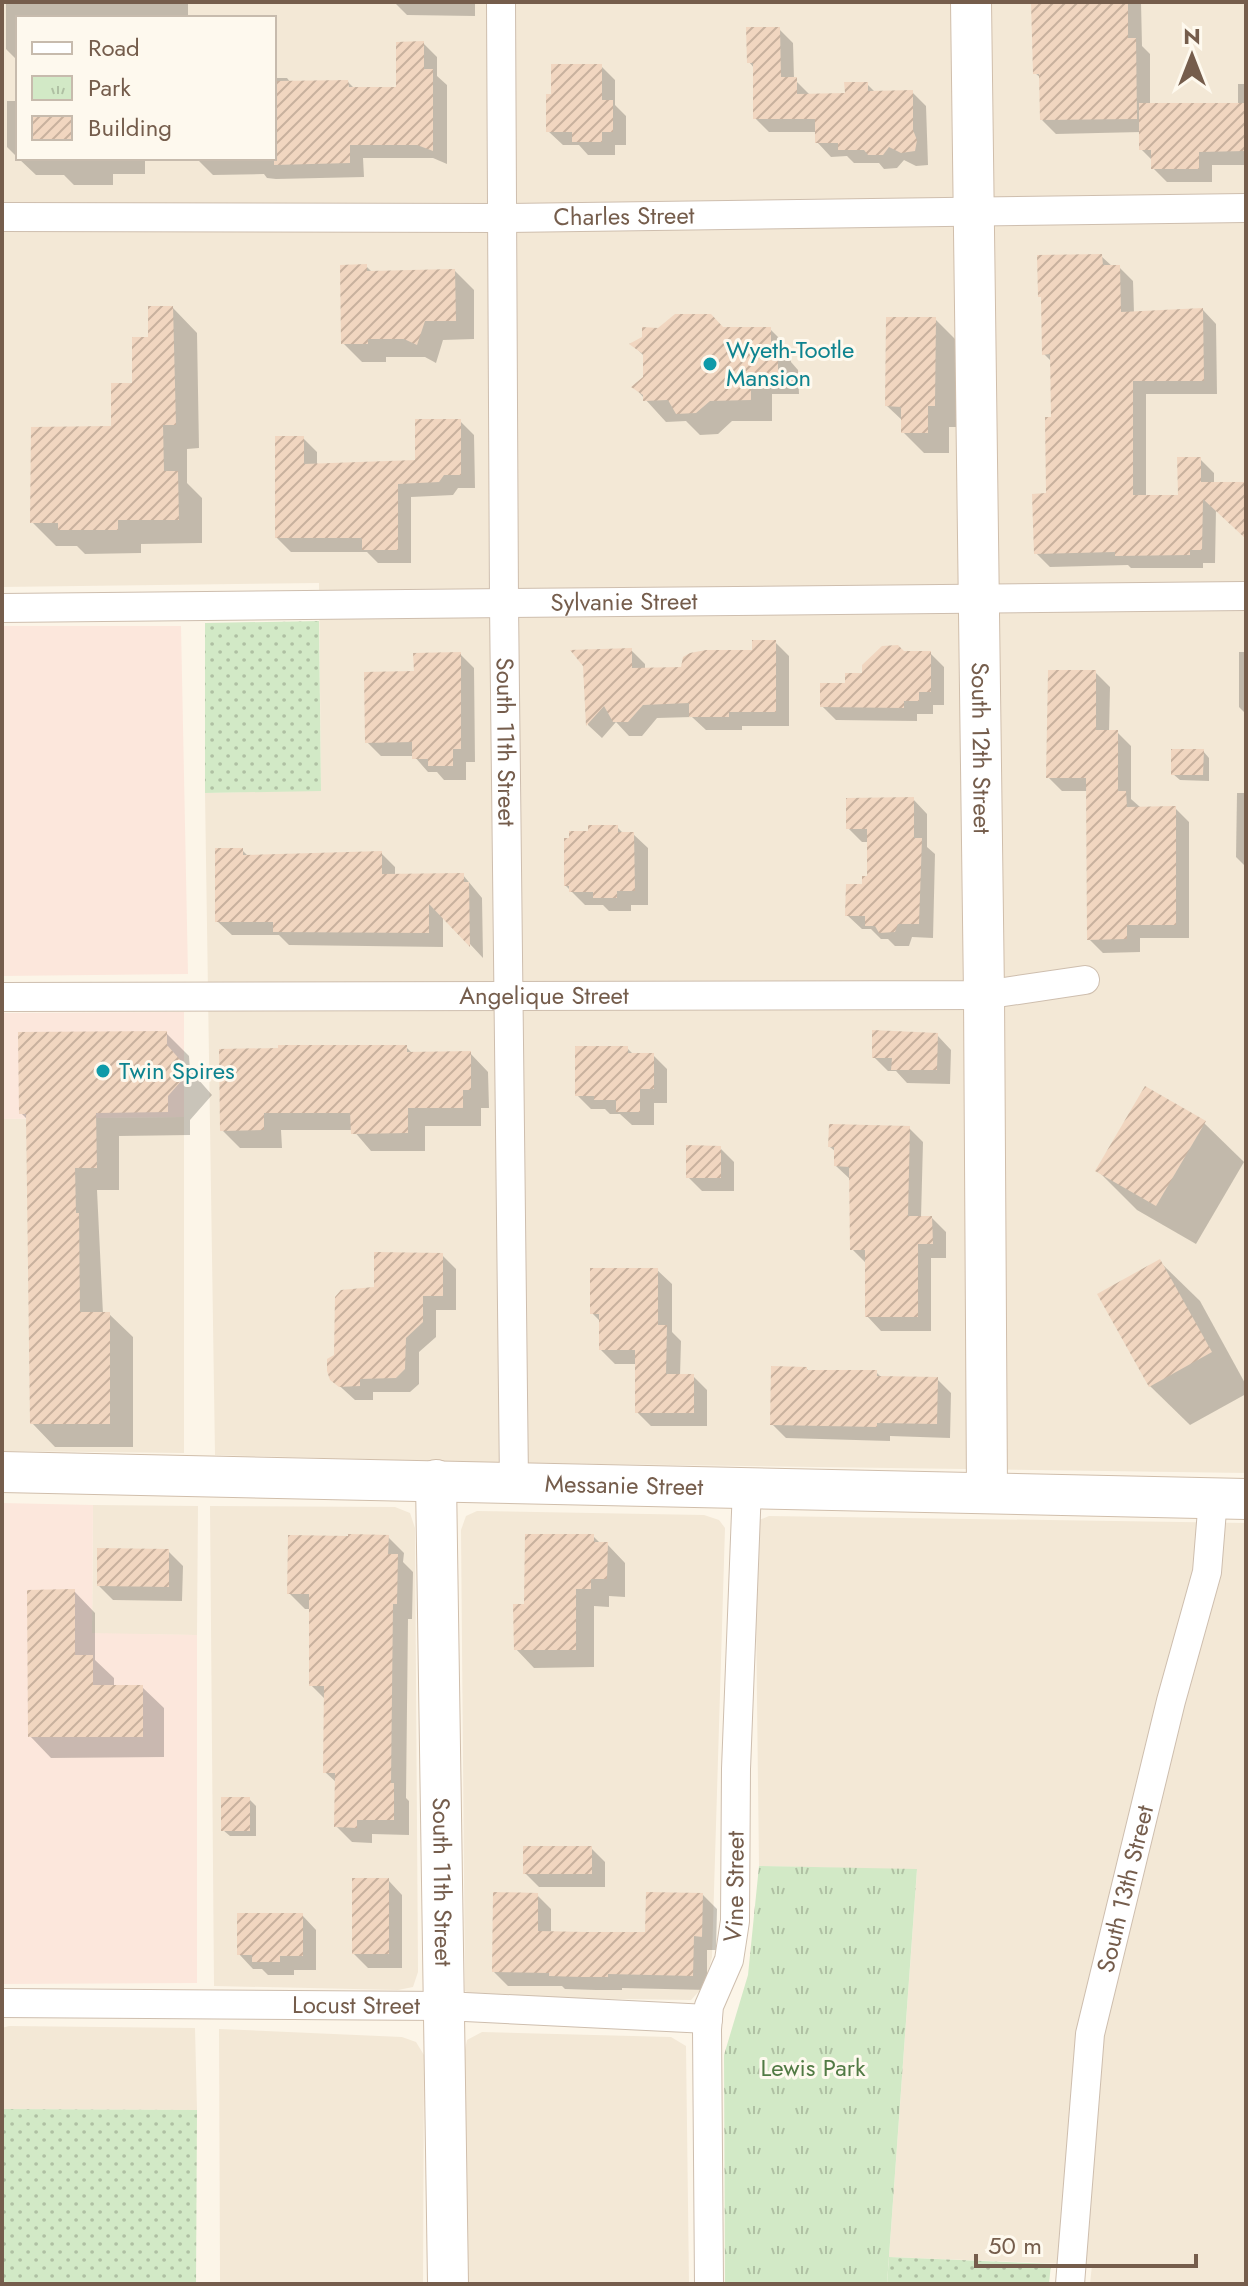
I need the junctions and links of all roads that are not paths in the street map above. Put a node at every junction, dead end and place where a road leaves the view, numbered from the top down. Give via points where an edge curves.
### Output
1 (501, 2) edge
2 (971, 2) edge
3 (1246, 208) edge
4 (975, 211) junction
5 (2, 217) edge
6 (501, 218) junction
7 (1246, 596) edge
8 (979, 599) junction
9 (504, 604) junction
10 (2, 608) edge
11 (1085, 980) dead end
12 (984, 995) junction
13 (508, 996) junction
14 (2, 997) edge
15 (2, 1472) edge
16 (436, 1480) junction
17 (514, 1482) junction
18 (747, 1487) junction
19 (987, 1492) junction
20 (1230, 1499) edge
21 (2, 2003) edge
22 (445, 2006) junction
23 (708, 2019) junction
24 (448, 2284) edge
25 (709, 2284) edge
26 (1070, 2284) edge

1 - 6 street, South 11th Street
2 - 4 street, South 12th Street
3 - 4 street, Charles Street
4 - 6 street, Charles Street
4 - 8 street, South 12th Street
5 - 6 street, Charles Street
6 - 9 street, South 11th Street
7 - 8 street, Sylvanie Street
8 - 9 street, Sylvanie Street
8 - 12 street, South 12th Street
9 - 10 street, Sylvanie Street
9 - 13 street, South 11th Street
11 - 12 street, Angelique Street
12 - 13 street, Angelique Street
12 - 19 street, South 12th Street
13 - 14 street, Angelique Street
13 - 17 street, South 11th Street
15 - 16 street, Messanie Street
16 - 17 street, Messanie Street
16 - 22 street, South 11th Street
17 - 18 street, Messanie Street
18 - 19 street, Messanie Street
18 - 23 street, Vine Street via 735,1921 729,1960
19 - 20 street, Messanie Street
20 - 26 street, South 13th Street via 1171,1701 1090,2034
21 - 22 street, Locust Street
22 - 23 street, Locust Street
22 - 24 street, South 11th Street
23 - 25 street, Vine Street

